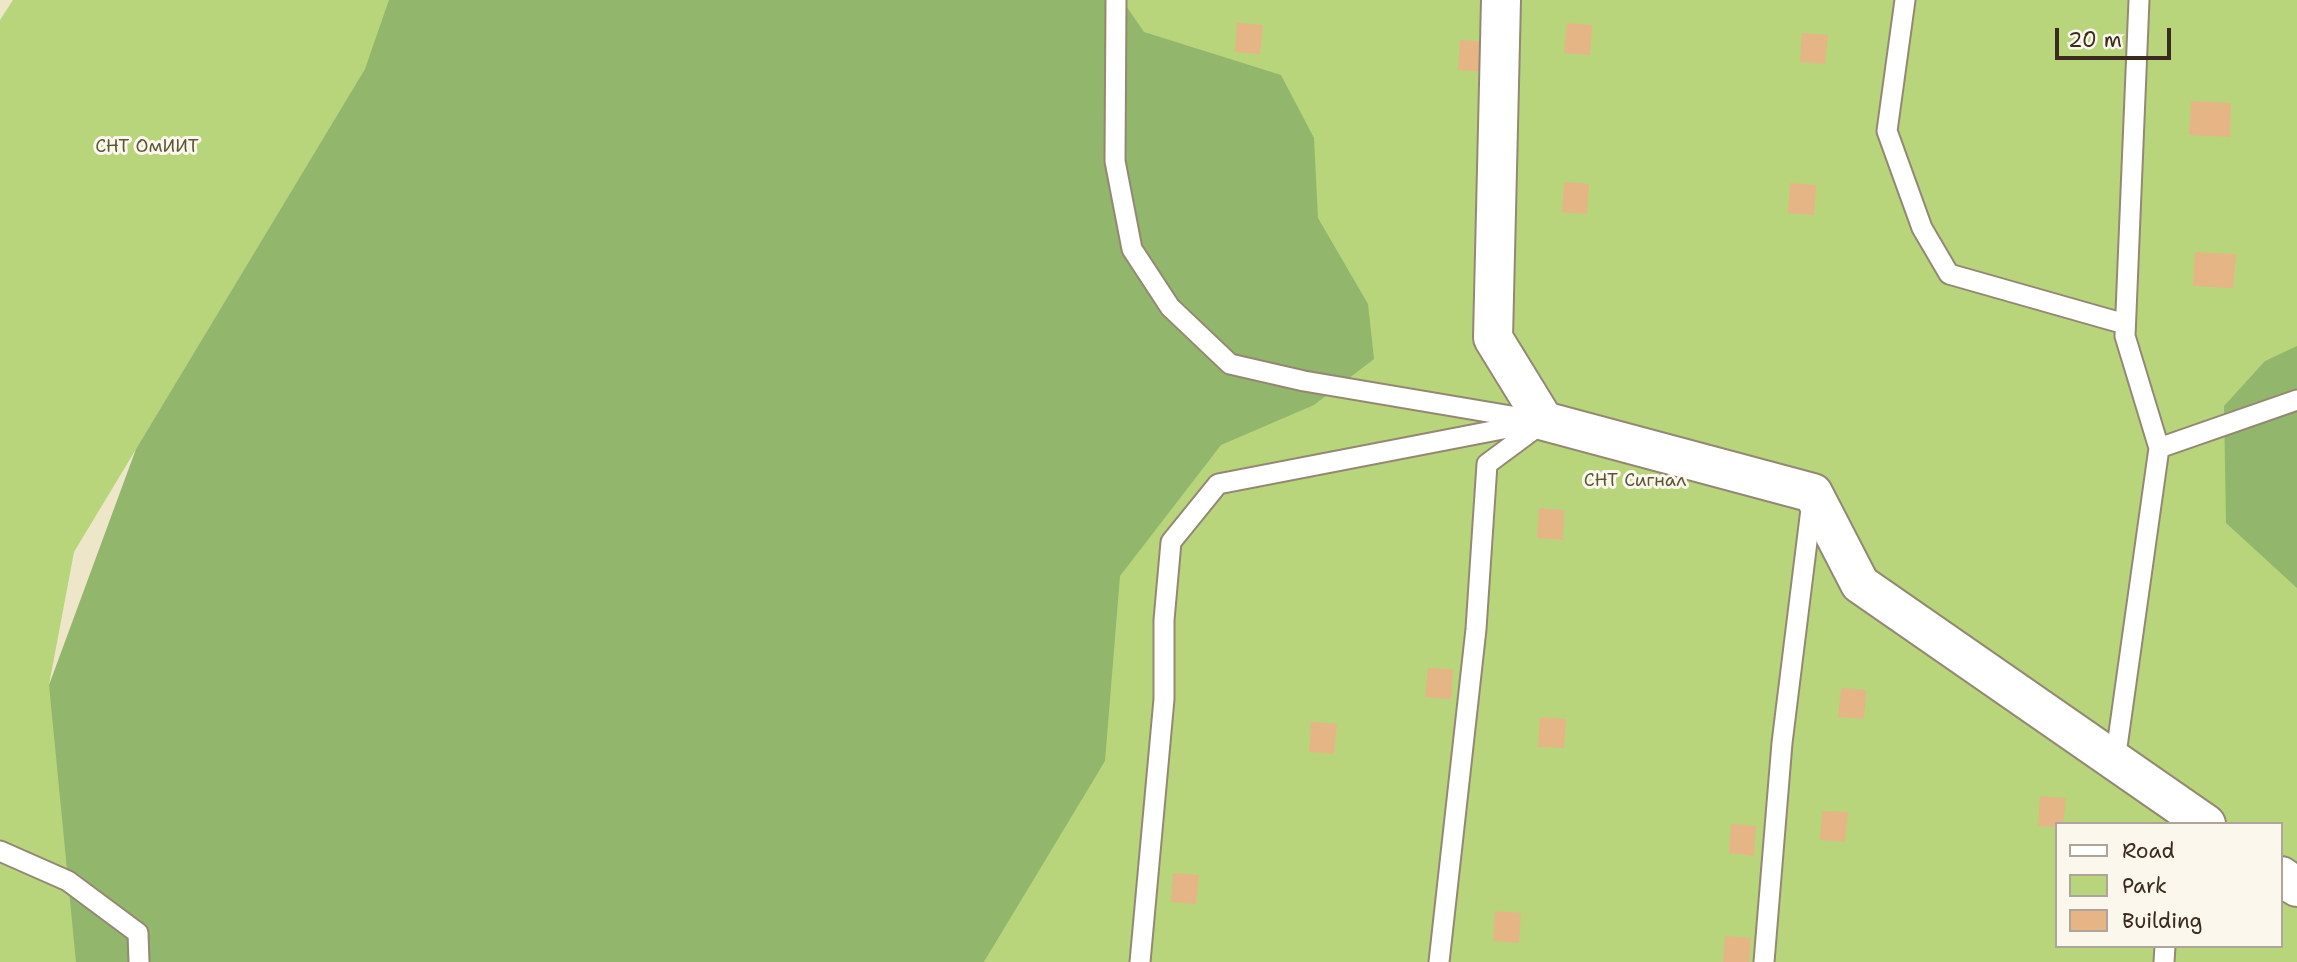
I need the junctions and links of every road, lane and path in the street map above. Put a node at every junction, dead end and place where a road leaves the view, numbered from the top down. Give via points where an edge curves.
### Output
1 (1116, 0) edge
2 (1501, 0) edge
3 (1905, 0) edge
4 (2140, 0) edge
5 (2125, 324) junction
6 (2297, 400) edge
7 (1544, 421) junction
8 (2159, 448) junction
9 (1813, 493) junction
10 (2115, 761) junction
11 (2203, 822) edge
12 (0, 851) edge
13 (139, 962) edge
14 (1140, 962) edge
15 (1439, 962) edge
16 (1765, 962) edge

1 - 7 lane via 1115,160 1132,249 1170,307 1230,364 1304,381
2 - 7 street via 1493,338
3 - 5 lane via 1887,131 1922,228 1949,274
4 - 5 lane
5 - 8 lane
6 - 8 lane
7 - 9 street
7 - 14 lane via 1218,484 1171,542 1164,620 1164,699
7 - 15 lane via 1487,464 1476,629
8 - 10 lane
9 - 10 street via 1860,584
9 - 16 lane via 1782,743
10 - 11 street
12 - 13 lane via 68,881 138,933

